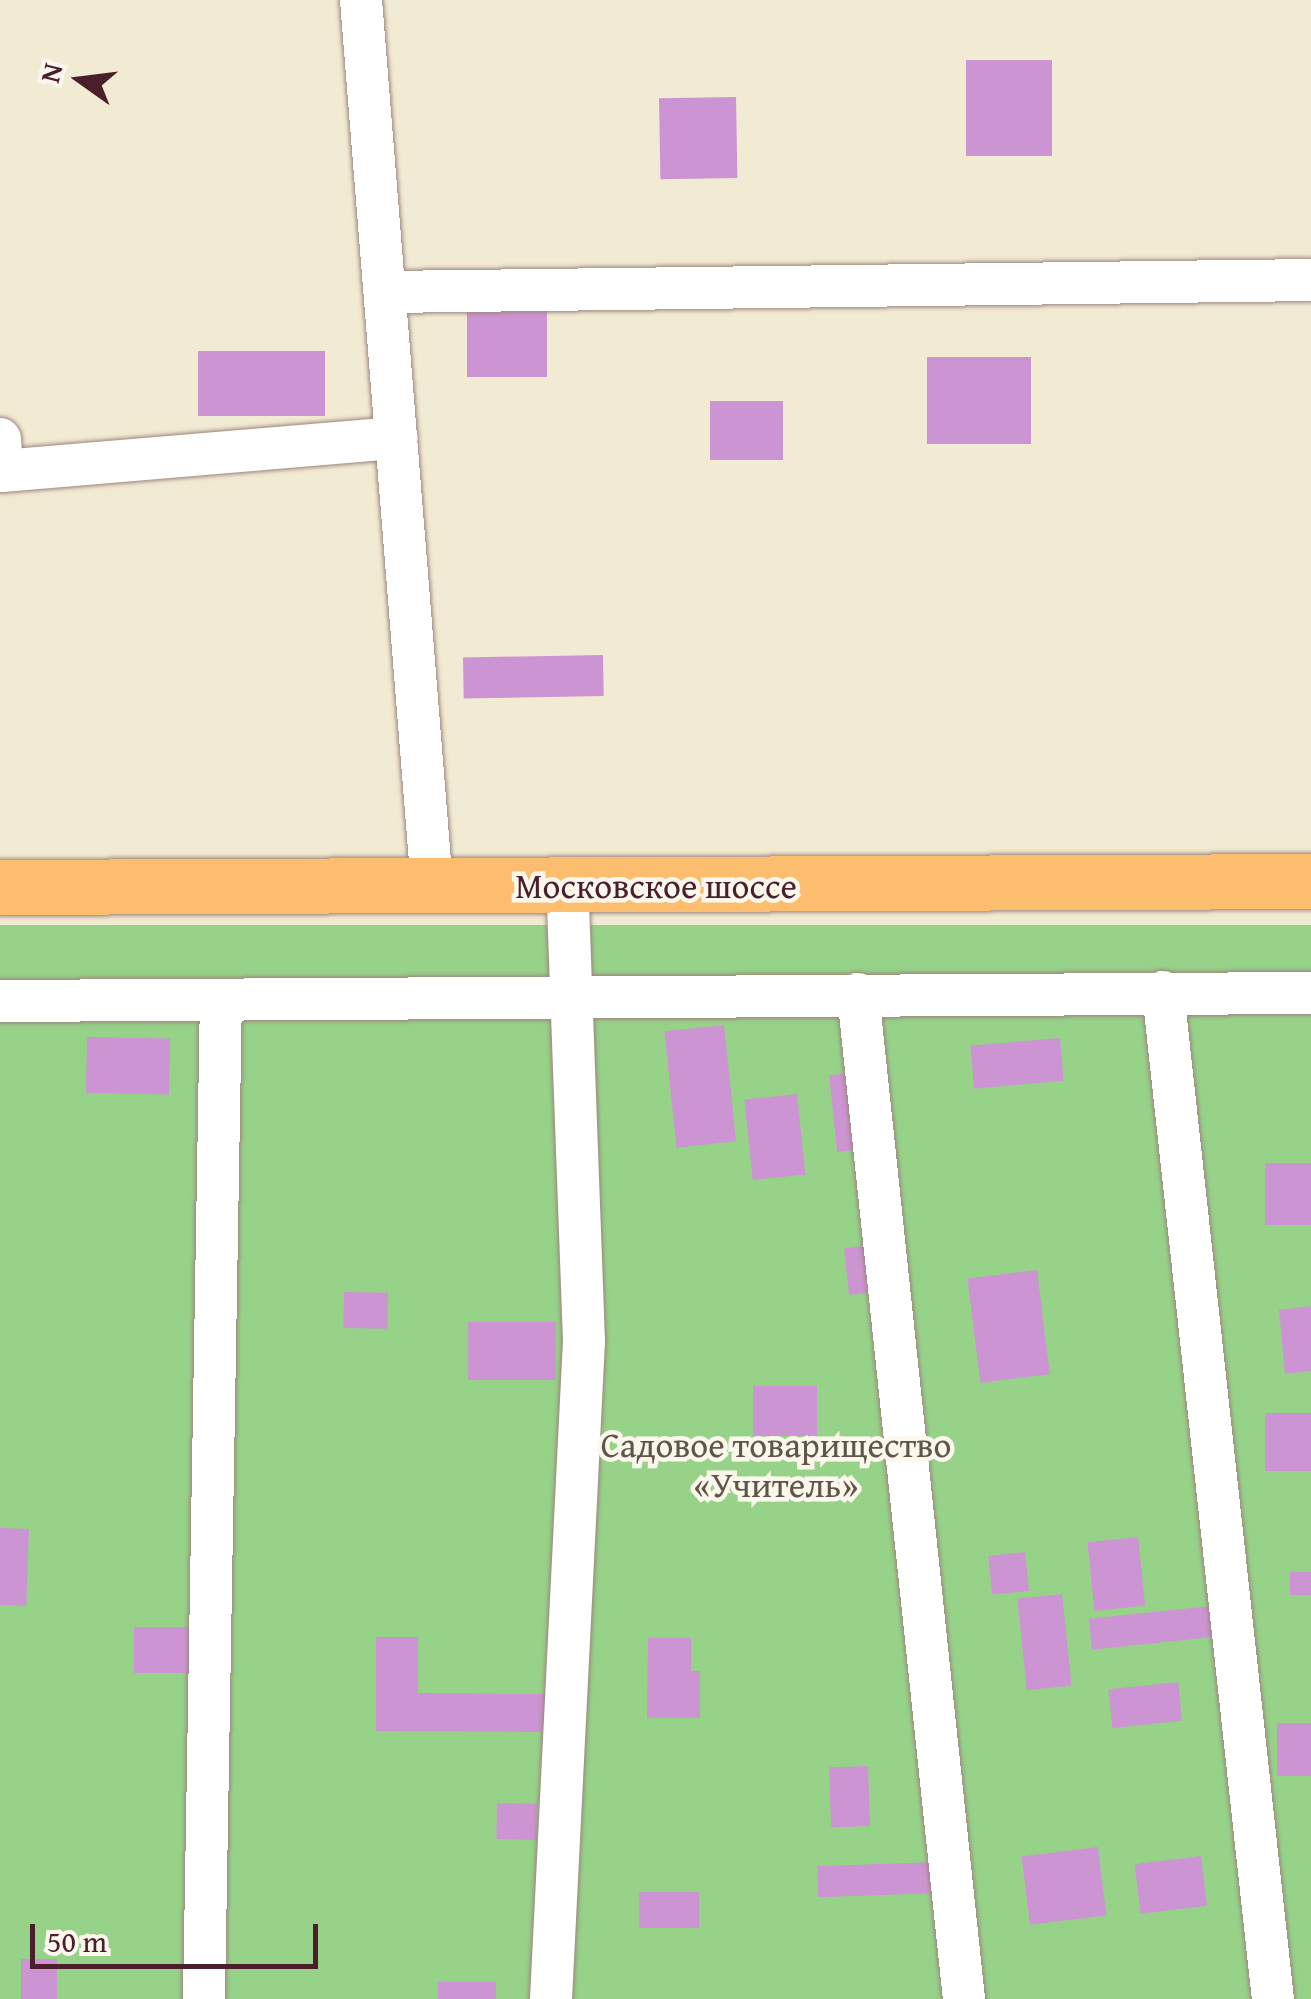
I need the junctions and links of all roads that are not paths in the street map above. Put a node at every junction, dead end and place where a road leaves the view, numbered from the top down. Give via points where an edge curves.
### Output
1 (361, 0) edge
2 (1311, 280) edge
3 (385, 292) junction
4 (397, 438) junction
5 (0, 439) edge
6 (1311, 880) edge
7 (432, 886) junction
8 (0, 888) edge
9 (567, 888) junction
10 (1163, 992) junction
11 (1311, 993) edge
12 (858, 994) junction
13 (572, 996) junction
14 (221, 1000) junction
15 (0, 1001) edge
16 (204, 1999) edge
17 (551, 1999) edge
18 (964, 1999) edge
19 (1273, 1999) edge

1 - 3 street
2 - 3 street
3 - 4 street
4 - 5 street via 2,471
4 - 7 street
6 - 9 highway, Московское шоссе
7 - 8 highway, Московское шоссе
7 - 9 highway, Московское шоссе
9 - 13 street
10 - 11 street
10 - 12 street
10 - 19 street
12 - 13 street
12 - 18 street
13 - 14 street
13 - 17 street via 584,1341
14 - 15 street
14 - 16 street

